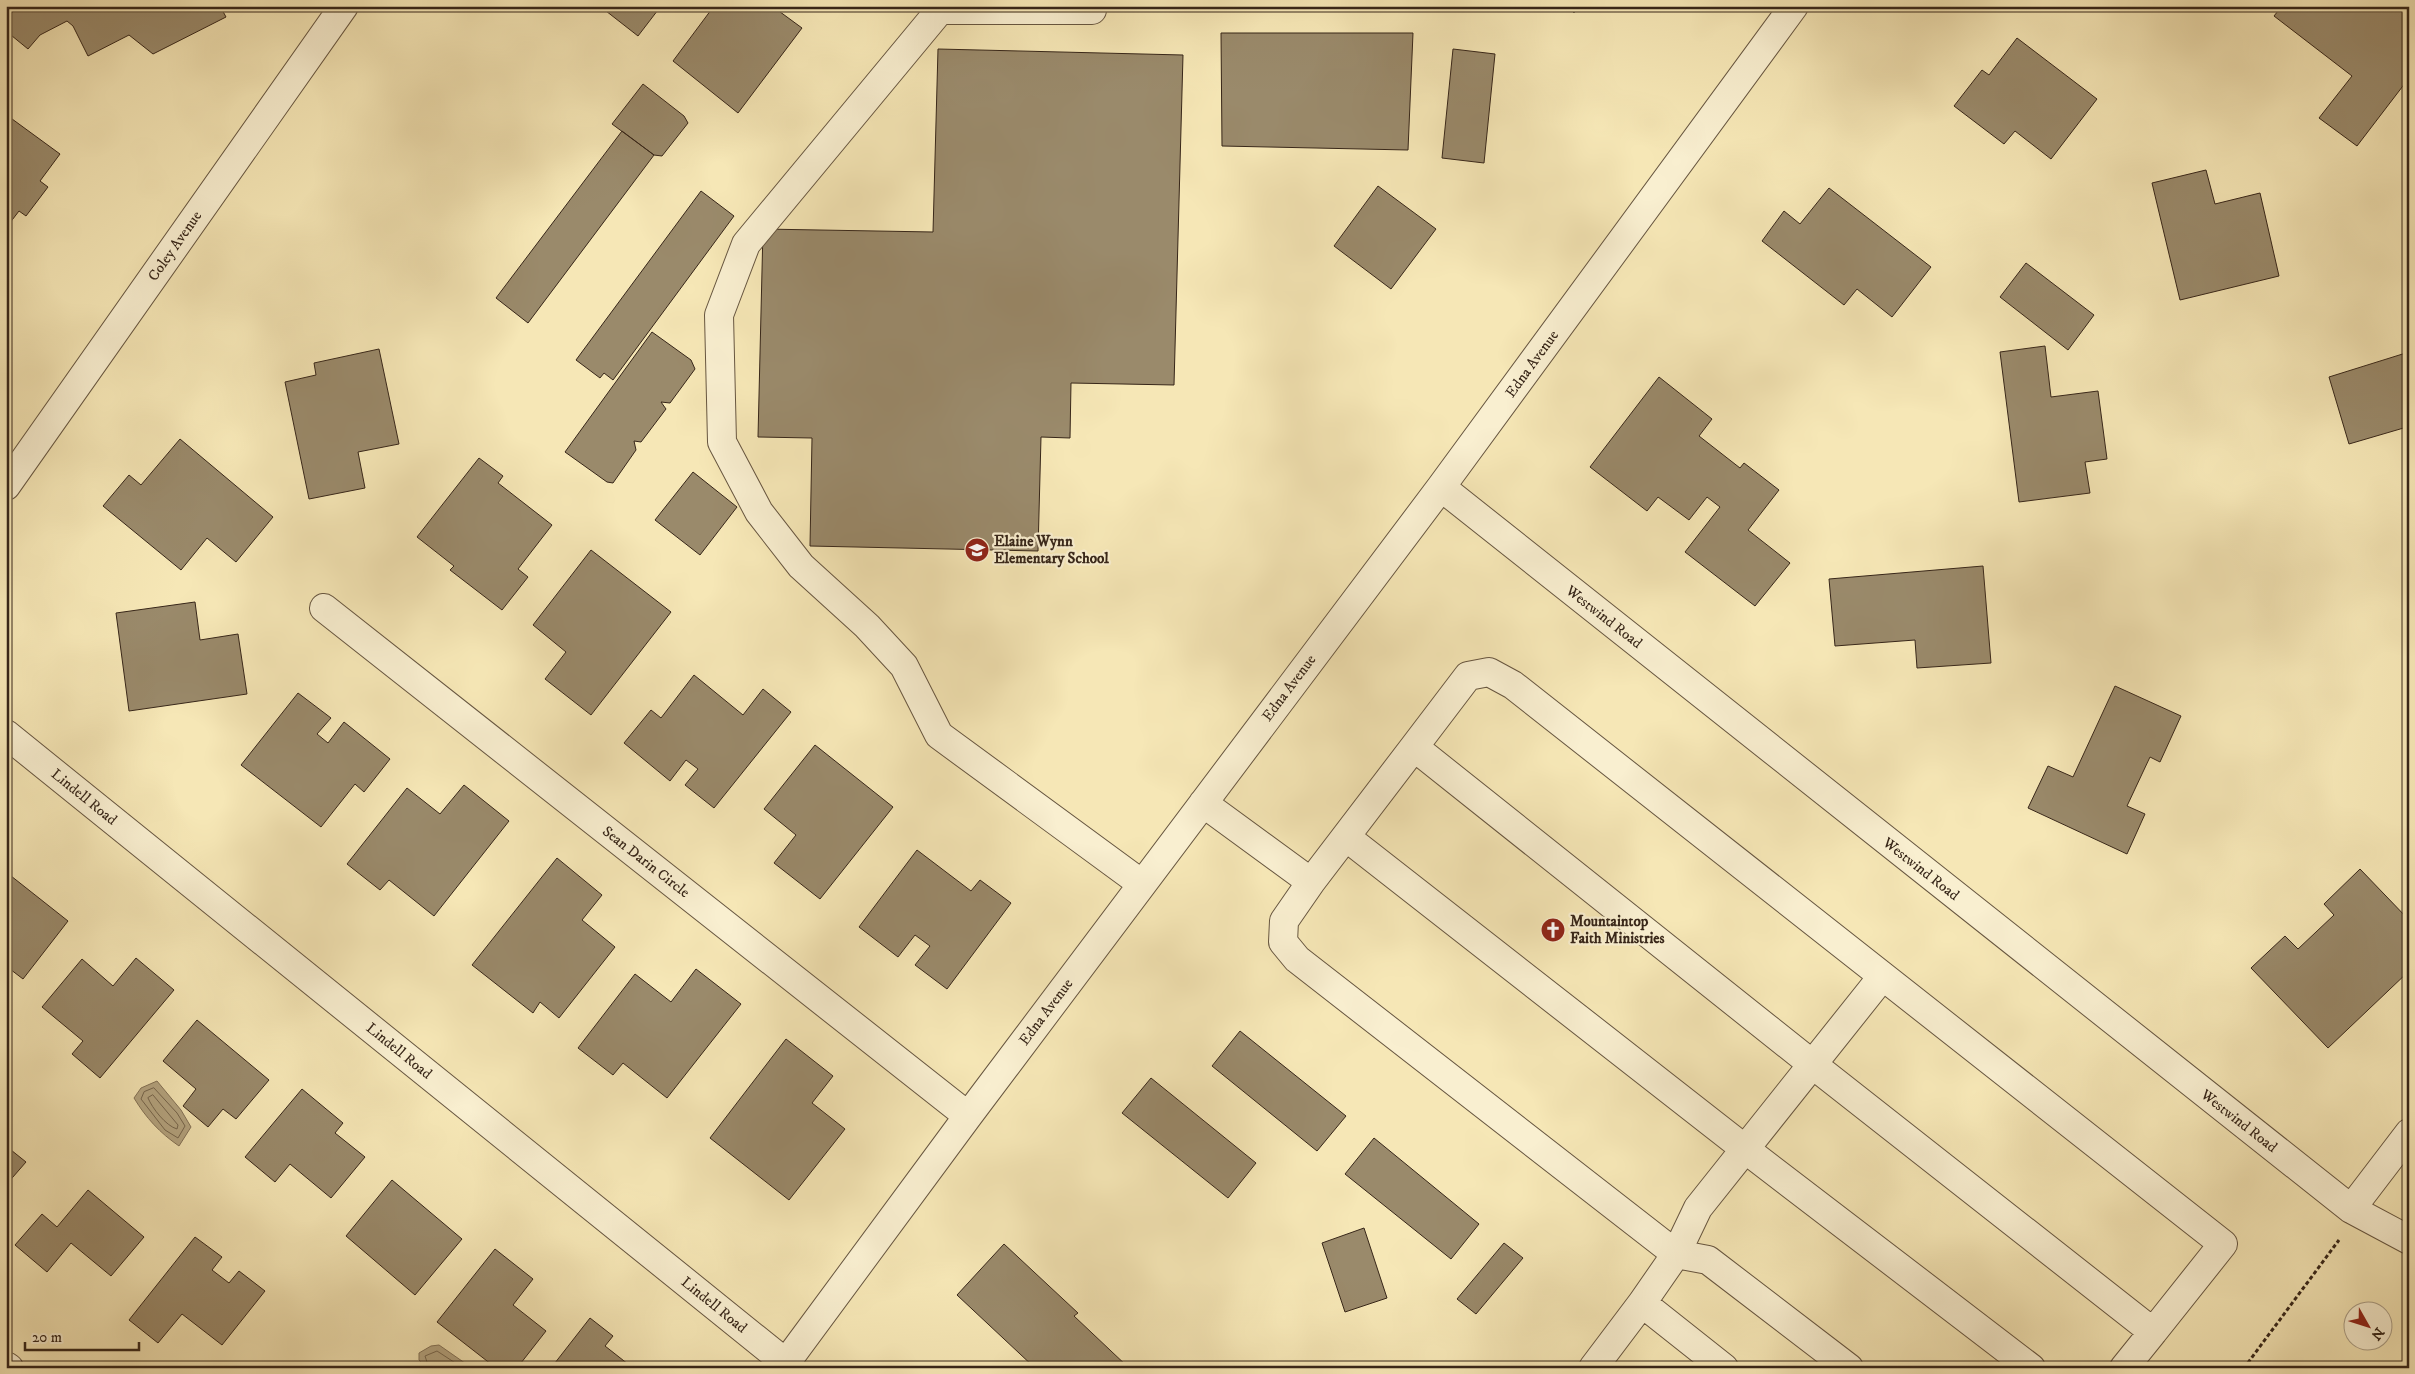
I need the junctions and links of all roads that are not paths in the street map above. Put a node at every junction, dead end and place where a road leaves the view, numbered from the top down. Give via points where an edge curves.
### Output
1 (344, 6) edge
2 (1794, 6) edge
3 (938, 8) edge
4 (1092, 10) dead end
5 (6, 486) edge
6 (1441, 487) junction
7 (324, 608) dead end
8 (6, 734) edge
9 (1414, 747) junction
10 (1203, 803) junction
11 (1346, 837) junction
12 (1311, 882) junction
13 (1142, 884) junction
14 (1882, 977) junction
15 (1812, 1064) junction
16 (968, 1116) junction
17 (2409, 1133) edge
18 (1744, 1149) junction
19 (2354, 1211) junction
20 (2409, 1240) edge
21 (1676, 1254) junction
22 (1642, 1303) junction
23 (2153, 1332) junction
24 (787, 1366) edge
25 (1593, 1368) edge
26 (1724, 1368) edge
27 (1848, 1368) edge
28 (2032, 1368) edge
29 (2124, 1368) edge

1 - 5 street, Coley Avenue
2 - 6 street, Edna Avenue
3 - 4 street
3 - 13 street via 746,244 719,315 722,442 759,512 801,566 868,626 904,666 939,735
6 - 10 street, Edna Avenue
6 - 19 street, Westwind Road
7 - 16 street, Sean Darin Circle
8 - 24 street, Lindell Road
9 - 11 street
9 - 14 street via 1468,676 1488,672 1513,685
9 - 15 street
10 - 12 street
10 - 13 street, Edna Avenue
11 - 12 street
11 - 18 street
12 - 21 street via 1284,920 1283,942 1297,959
13 - 16 street, Edna Avenue
14 - 15 street
14 - 23 street via 2223,1244
15 - 18 street
15 - 23 street
16 - 24 street, Edna Avenue
17 - 19 street
18 - 21 street via 1698,1208
18 - 28 street
19 - 20 street, Westwind Road
21 - 22 street
21 - 27 street via 1708,1260
22 - 25 street
22 - 26 street
23 - 29 street

